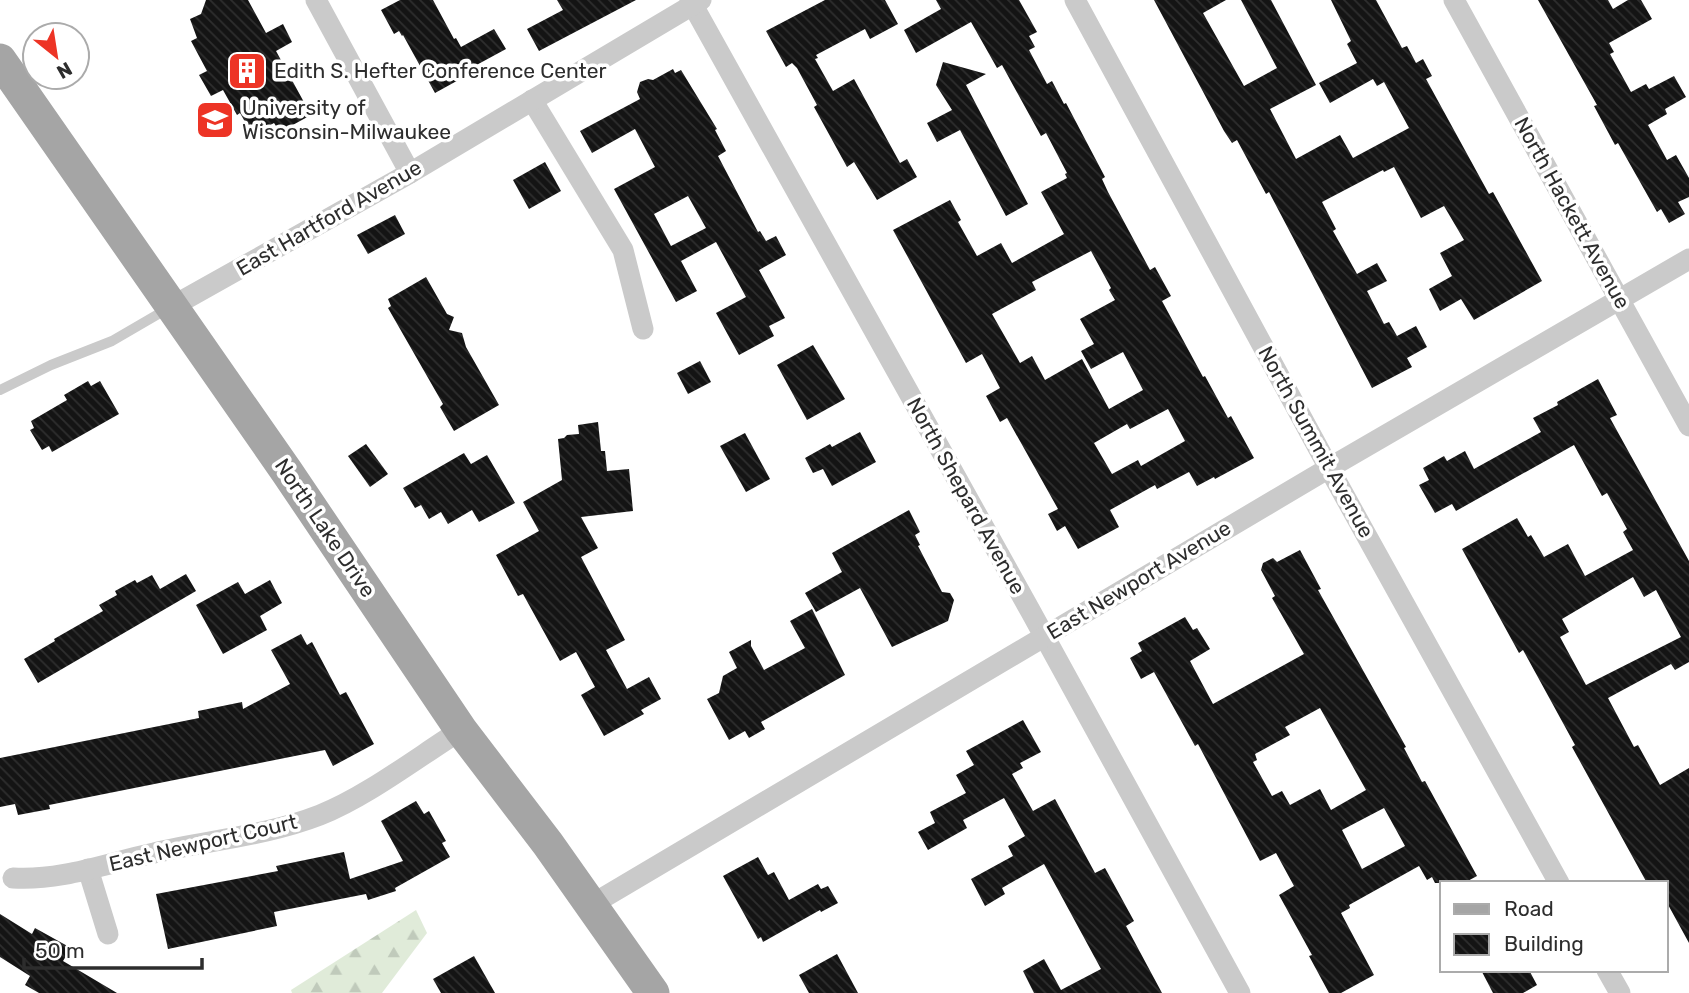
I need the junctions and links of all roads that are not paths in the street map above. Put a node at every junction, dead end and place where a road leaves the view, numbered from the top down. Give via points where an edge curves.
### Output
1 (316, 0) edge
2 (1075, 0) edge
3 (1454, 0) edge
4 (694, 2) edge
5 (0, 60) edge
6 (532, 100) junction
7 (410, 173) junction
8 (1689, 259) edge
9 (1619, 298) junction
10 (173, 306) junction
11 (643, 329) dead end
12 (0, 390) edge
13 (1689, 426) edge
14 (1329, 468) junction
15 (1044, 637) junction
16 (461, 730) junction
17 (88, 869) junction
18 (13, 878) dead end
19 (1558, 881) edge
20 (591, 905) junction
21 (108, 934) dead end
22 (1608, 972) edge
23 (653, 993) edge
24 (1240, 993) edge
25 (1620, 993) edge

1 - 7 street
2 - 14 street, North Summit Avenue
3 - 9 street, North Hackett Avenue
4 - 6 street, East Hartford Avenue
4 - 15 street, North Shepard Avenue
5 - 10 main road, North Lake Drive
6 - 7 street, East Hartford Avenue
6 - 11 street via 623,250
7 - 10 street, East Hartford Avenue
8 - 9 street, East Newport Avenue
9 - 13 street, North Hackett Avenue
9 - 14 street, East Newport Avenue
10 - 12 lane via 112,341
10 - 16 main road, North Lake Drive
14 - 15 street, East Newport Avenue
14 - 19 street, North Summit Avenue
15 - 20 street, East Newport Avenue
15 - 24 street, North Shepard Avenue
16 - 17 street, East Newport Court via 321,815 265,833
16 - 20 main road, North Lake Drive
17 - 18 street, East Newport Court
17 - 21 street, East Newport Court
20 - 23 main road, North Lake Drive
22 - 25 street

